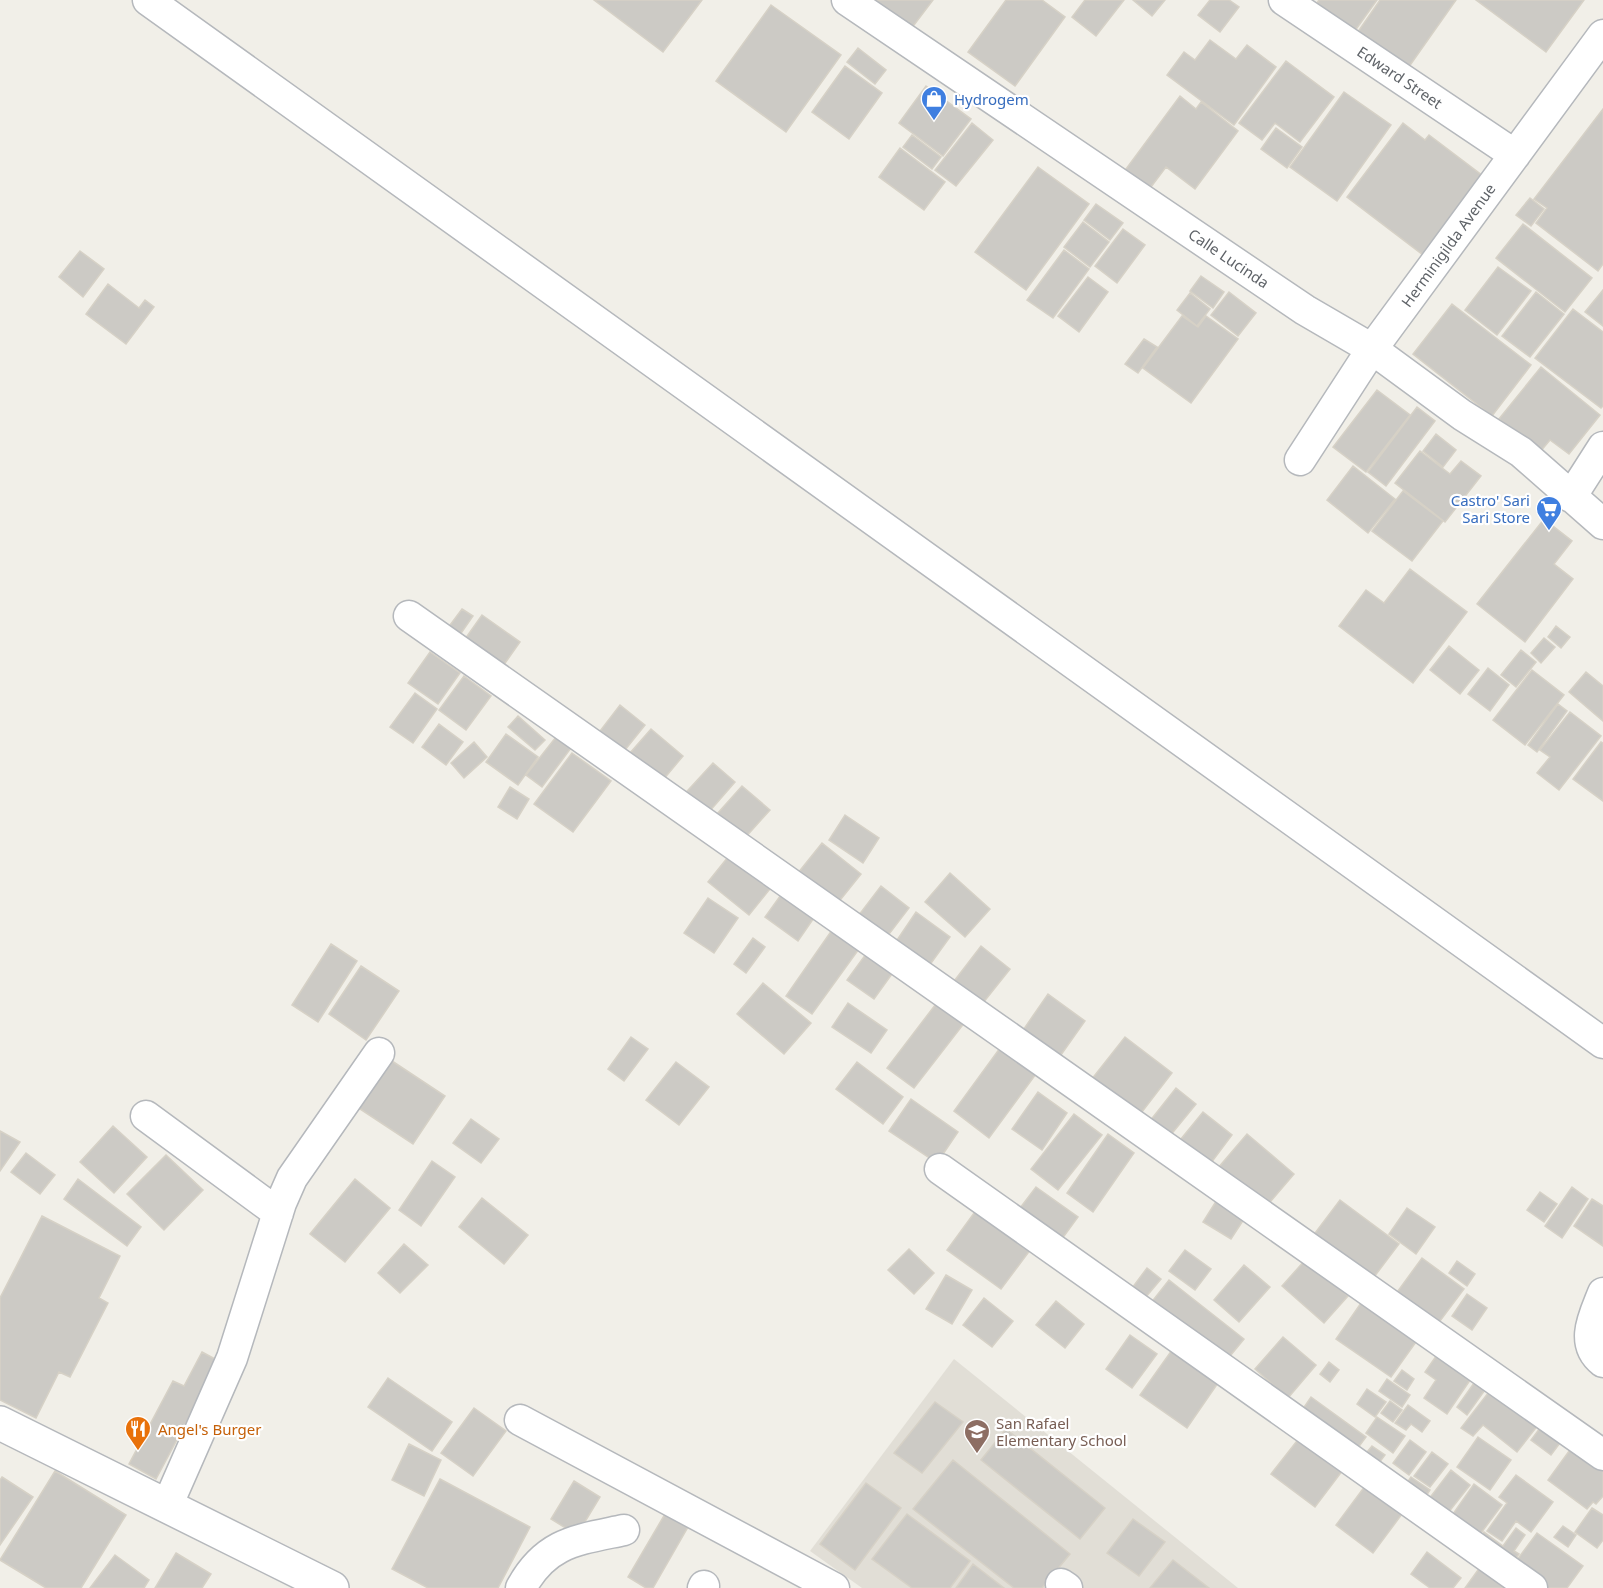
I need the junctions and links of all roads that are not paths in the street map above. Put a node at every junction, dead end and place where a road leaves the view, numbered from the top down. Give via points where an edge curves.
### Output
1 (148, 0) edge
2 (847, 0) edge
3 (1284, 0) edge
4 (1603, 35) edge
5 (1515, 154) junction
6 (1372, 349) junction
7 (1603, 447) edge
8 (1300, 460) dead end
9 (1571, 497) junction
10 (1603, 524) edge
11 (409, 616) dead end
12 (1603, 1043) edge
13 (379, 1053) dead end
14 (146, 1116) dead end
15 (940, 1169) dead end
16 (278, 1213) junction
17 (1603, 1293) edge
18 (1603, 1362) edge
19 (520, 1420) dead end
20 (0, 1423) edge
21 (1603, 1455) edge
22 (167, 1506) junction
23 (624, 1530) dead end
24 (332, 1588) edge
25 (521, 1588) edge
26 (834, 1588) edge
27 (1532, 1588) edge

1 - 12 street
2 - 6 street, Calle Lucinda via 1305,310
3 - 5 street, Edward Street
4 - 5 street, Herminigilda Avenue
5 - 6 street, Herminigilda Avenue
6 - 8 street, Herminigilda Avenue
6 - 9 street, Calle Lucinda via 1462,415 1521,452
7 - 9 street
9 - 10 street, Calle Lucinda
11 - 21 street
13 - 16 street via 292,1178
14 - 16 street
15 - 27 street
16 - 22 street via 232,1358
17 - 18 street via 1589,1331 1590,1345
19 - 26 street
20 - 22 street
22 - 24 street
23 - 25 street via 558,1547 538,1562

